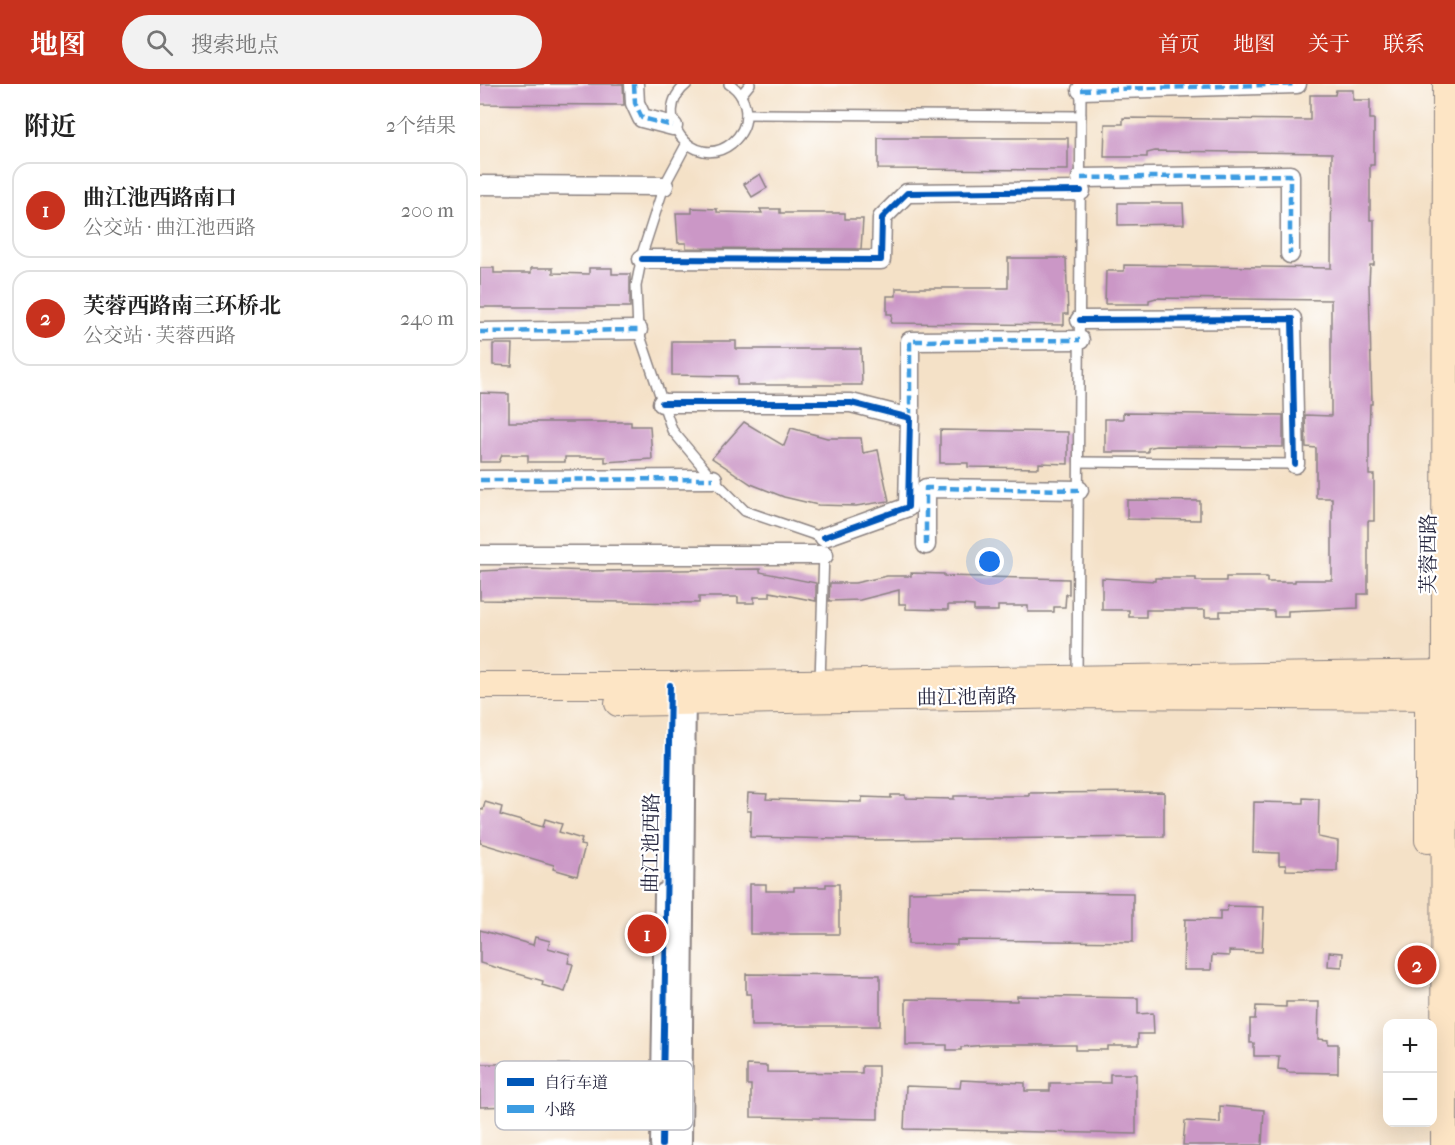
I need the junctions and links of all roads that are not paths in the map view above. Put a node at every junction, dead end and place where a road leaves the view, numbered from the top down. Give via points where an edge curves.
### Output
1 (634, 84) edge
2 (687, 84) edge
3 (729, 84) edge
4 (750, 84) edge
5 (1297, 84) edge
6 (1429, 84) edge
7 (1446, 84) edge
8 (1081, 87) edge
9 (741, 96) junction
10 (746, 114) junction
11 (1081, 116) junction
12 (673, 126) junction
13 (686, 144) junction
14 (1081, 184) junction
15 (480, 185) edge
16 (664, 186) junction
17 (1290, 254) dead end
18 (642, 259) junction
19 (1080, 320) junction
20 (638, 330) junction
21 (480, 332) edge
22 (1080, 340) junction
23 (662, 403) junction
24 (910, 418) junction
25 (1079, 462) junction
26 (1295, 464) joint
27 (713, 479) junction
28 (480, 480) edge
29 (1079, 490) junction
30 (926, 545) dead end
31 (824, 546) junction
32 (480, 555) edge
33 (1077, 677) junction
34 (820, 681) junction
35 (480, 685) edge
36 (1443, 685) edge
37 (677, 694) junction
38 (480, 702) edge
39 (1428, 1019) edge
40 (665, 1061) edge
41 (679, 1061) edge
42 (1429, 1127) edge
43 (662, 1130) edge
44 (680, 1130) edge
45 (662, 1145) edge
46 (680, 1145) edge
47 (1429, 1145) edge
48 (1444, 1145) edge

1 - 12 street via 635,103 642,117
2 - 12 lane via 672,106
3 - 9 lane
4 - 9 lane
5 - 8 street
6 - 36 main road, 芙蓉西路
7 - 36 main road, 芙蓉西路
8 - 11 lane
9 - 10 lane
10 - 11 lane
10 - 13 lane via 741,133 727,147 712,152
11 - 14 lane
12 - 13 lane
13 - 16 lane
14 - 17 street via 1290,175
14 - 18 street via 907,193 882,218 880,260
14 - 19 lane
15 - 16 street
16 - 18 lane
18 - 20 lane via 636,286
19 - 22 lane
19 - 26 street via 1292,320
20 - 21 street
20 - 23 lane
22 - 24 street via 910,341
22 - 25 lane
23 - 24 street via 851,403
23 - 27 lane via 672,430
24 - 31 street via 908,507
25 - 26 lane
25 - 29 lane
27 - 28 street
27 - 31 lane via 745,511
29 - 30 street via 926,488
29 - 33 lane
31 - 32 street
31 - 34 lane
33 - 34 main road, 曲江池南路
33 - 36 main road, 曲江池南路
34 - 37 main road, 曲江池南路
35 - 37 main road, 曲江池南路
36 - 37 main road, 曲江池南路 via 1077,696
36 - 39 main road, 芙蓉西路
36 - 48 main road, 芙蓉西路
37 - 38 main road, 曲江池南路
37 - 40 street, 曲江池西路
37 - 41 street, 曲江池西路
42 - 47 main road
43 - 45 street, 曲江池西路
44 - 46 street, 曲江池西路

